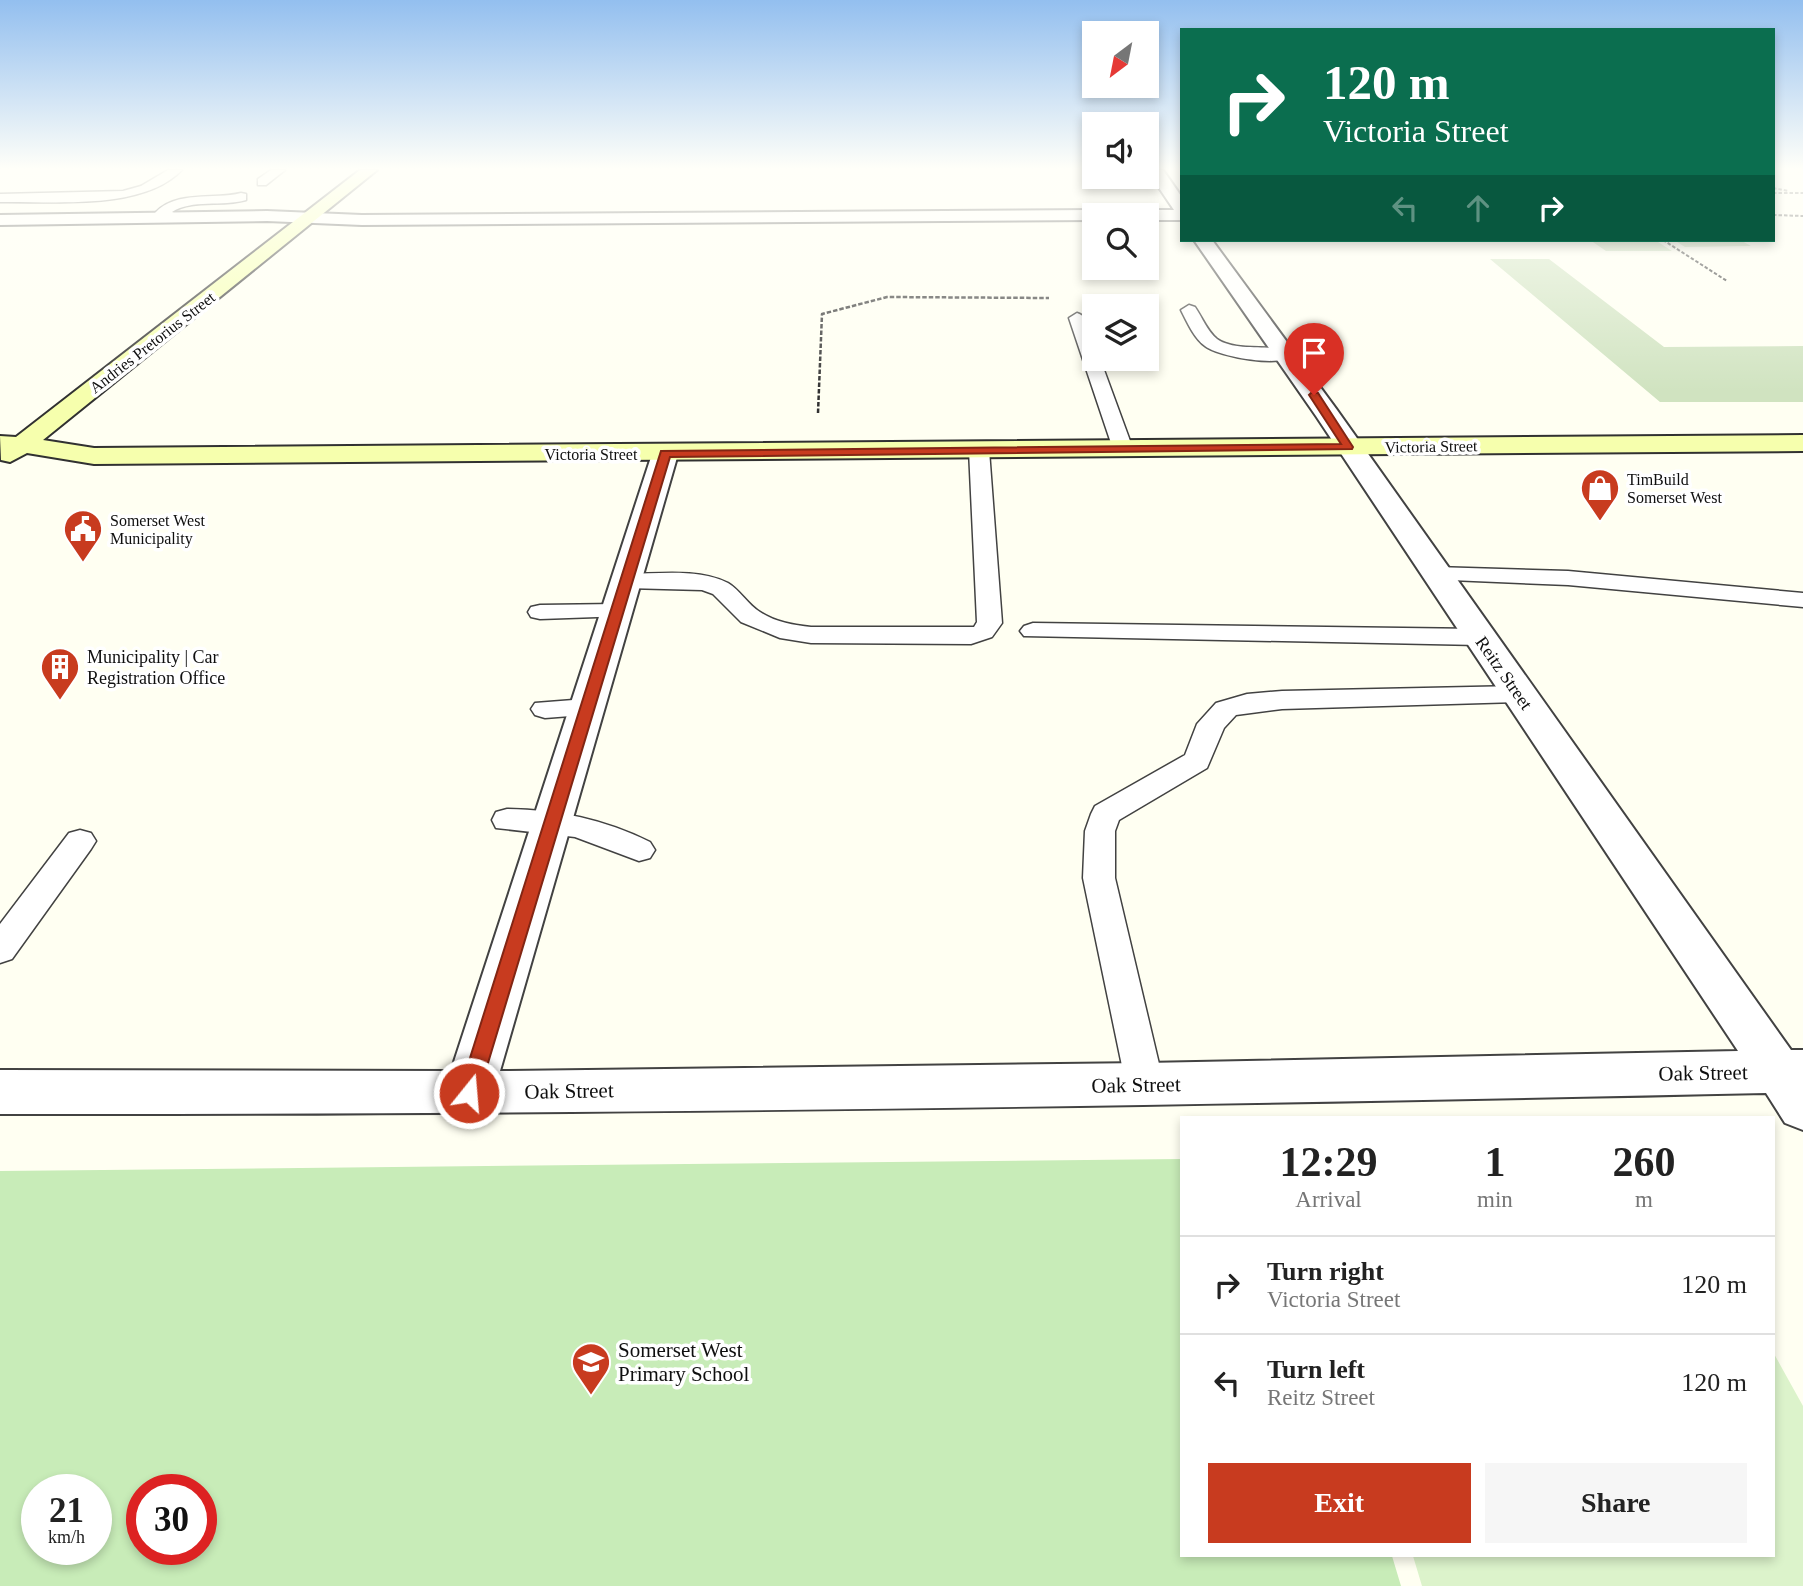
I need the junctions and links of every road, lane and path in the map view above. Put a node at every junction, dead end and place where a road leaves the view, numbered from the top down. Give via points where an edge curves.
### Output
1 (276, 244) edge
2 (1206, 244) edge
3 (1669, 244) edge
4 (1727, 281) dead end
5 (1053, 298) dead end
6 (1159, 298) edge
7 (1163, 298) dead end
8 (1189, 310) dead end
9 (1077, 318) dead end
10 (1285, 355) junction
11 (1803, 443) edge
12 (11, 444) edge
13 (1348, 447) junction
14 (1123, 449) junction
15 (979, 450) junction
16 (816, 452) junction
17 (665, 454) junction
18 (94, 456) junction
19 (0, 462) edge
20 (0, 474) edge
21 (1435, 574) junction
22 (621, 596) junction
23 (1803, 600) edge
24 (540, 612) dead end
25 (1033, 631) dead end
26 (1479, 637) junction
27 (1518, 695) junction
28 (586, 708) junction
29 (545, 709) dead end
30 (507, 820) dead end
31 (554, 820) junction
32 (80, 842) dead end
33 (639, 850) dead end
34 (6, 932) edge
35 (1795, 1083) edge
36 (1145, 1085) junction
37 (0, 1092) edge
38 (469, 1093) junction

1 - 12 main road, Andries Pretorius Street
2 - 10 street, Reitz Street
3 - 4 path
5 - 16 path via 887,297 822,314
6 - 7 path
8 - 10 lane via 1209,341 1219,347
9 - 14 lane
10 - 13 street, Reitz Street
11 - 13 main road, Victoria Street
12 - 18 main road, Victoria Street
12 - 19 main road, Andries Pretorius Street
13 - 14 main road, Victoria Street
13 - 21 street, Reitz Street
14 - 15 main road, Victoria Street
15 - 16 main road, Victoria Street
15 - 22 lane via 990,623 983,632 957,636 790,632 750,617 721,589 693,581
16 - 17 main road, Victoria Street
17 - 18 main road, Victoria Street
17 - 22 street
18 - 20 main road, Victoria Street
21 - 23 lane via 1568,578
21 - 26 street, Reitz Street
22 - 24 lane
22 - 28 street
25 - 26 lane
26 - 27 street, Reitz Street
27 - 35 street, Reitz Street
27 - 36 lane via 1282,700 1226,709 1211,724 1197,761 1107,814 1100,831 1099,878
28 - 29 lane
28 - 31 street
30 - 31 lane
31 - 33 lane via 600,832
31 - 38 street
32 - 34 lane
35 - 36 street, Oak Street
36 - 38 street, Oak Street
37 - 38 street, Oak Street

